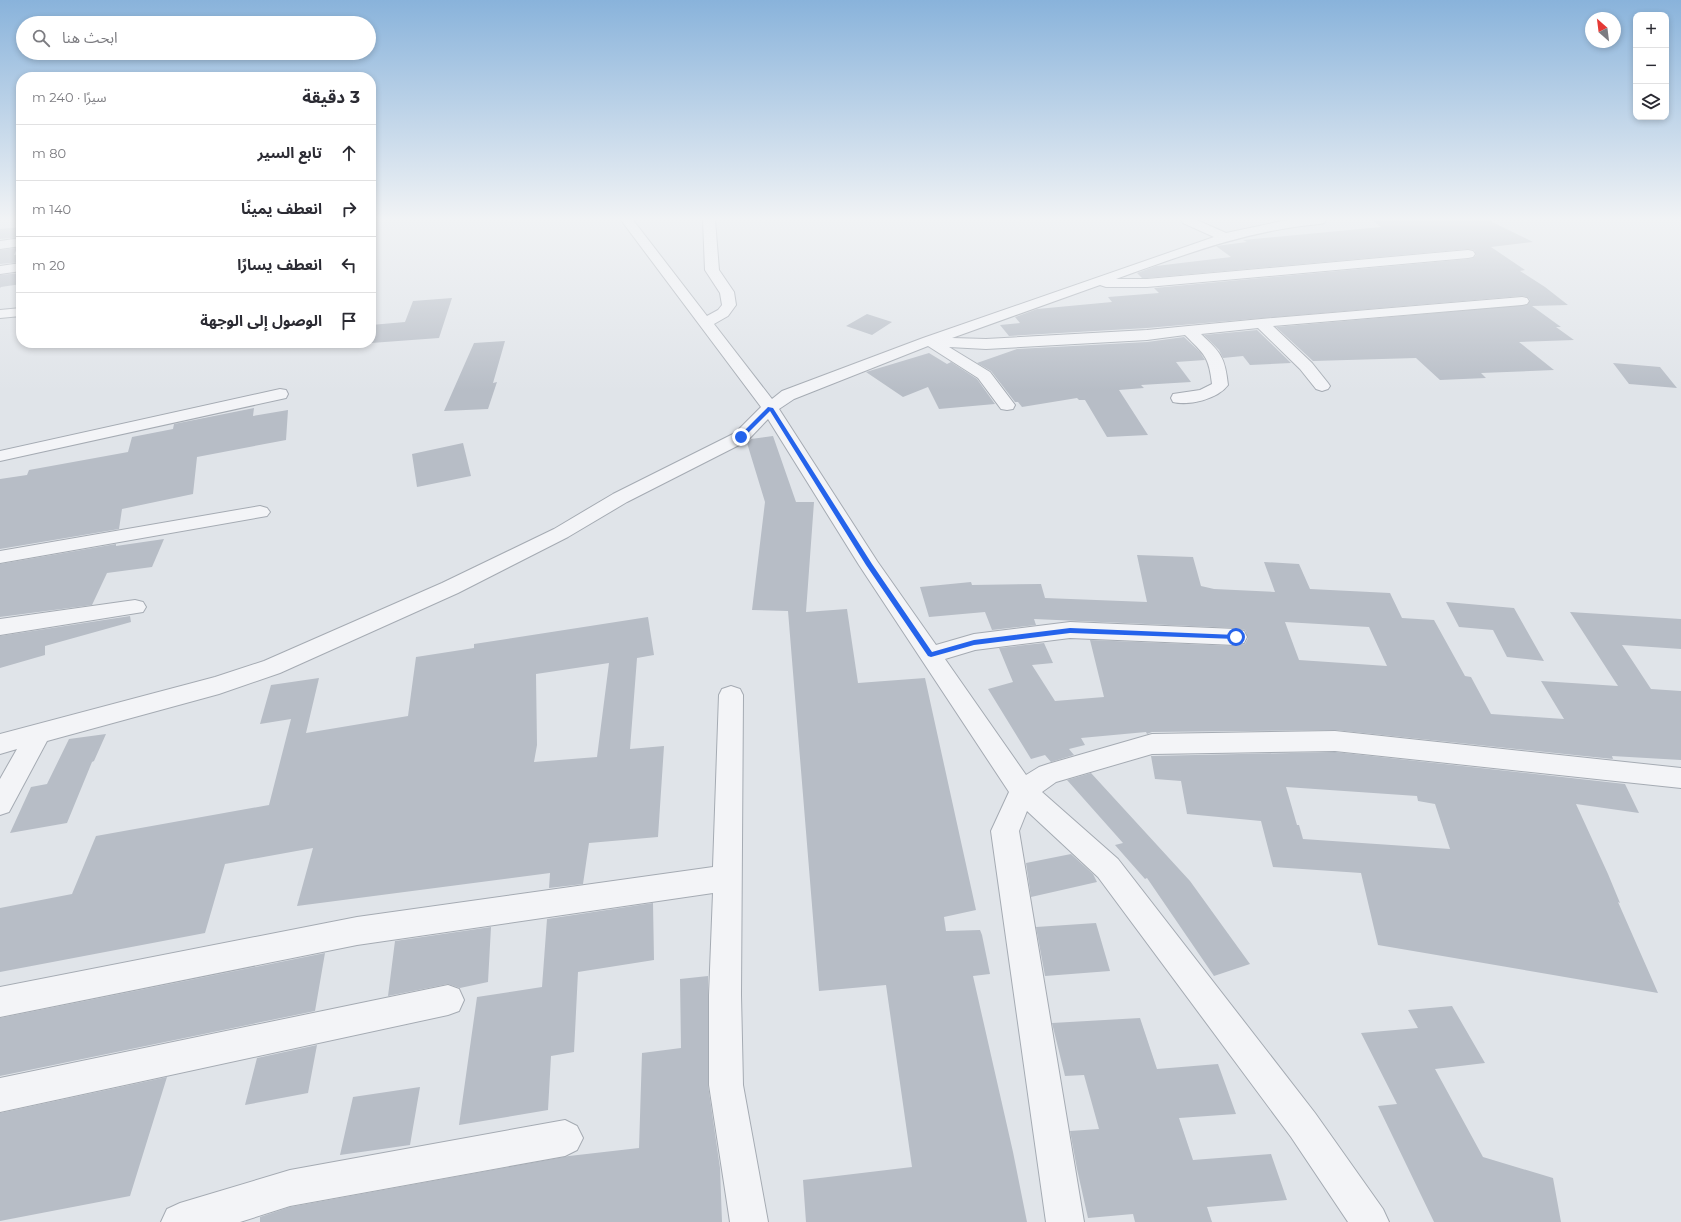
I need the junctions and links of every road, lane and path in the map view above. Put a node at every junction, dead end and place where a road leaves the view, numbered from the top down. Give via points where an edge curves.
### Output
1 (671, 277) edge
2 (716, 277) edge
3 (1106, 277) edge
4 (1213, 277) edge
5 (1091, 282) junction
6 (1522, 301) dead end
7 (16, 312) edge
8 (0, 314) edge
9 (706, 322) junction
10 (1261, 323) junction
11 (1189, 331) junction
12 (930, 340) junction
13 (1322, 386) dead end
14 (280, 394) dead end
15 (1179, 398) dead end
16 (1007, 405) dead end
17 (770, 408) junction
18 (0, 456) edge
19 (260, 512) dead end
20 (0, 557) edge
21 (135, 607) dead end
22 (0, 627) edge
23 (1236, 637) dead end
24 (931, 655) junction
25 (731, 695) dead end
26 (38, 734) junction
27 (0, 744) edge
28 (1681, 778) edge
29 (1023, 791) junction
30 (0, 804) edge
31 (727, 878) junction
32 (448, 1000) dead end
33 (0, 1002) edge
34 (0, 1095) edge
35 (565, 1138) dead end
36 (180, 1222) edge
37 (749, 1222) edge
38 (1065, 1222) edge
39 (1370, 1222) edge

1 - 9 street
2 - 9 street via 727,292 729,305 723,313
3 - 5 street
4 - 5 street via 1147,283
5 - 12 street
6 - 10 street
7 - 8 street
9 - 17 street
10 - 11 street
10 - 13 street via 1306,366
11 - 12 street via 986,344 956,344
11 - 15 street via 1212,353 1218,366 1220,385 1215,390 1203,394
12 - 16 street via 984,375
12 - 17 street via 788,395
14 - 18 street
17 - 24 street via 869,565
17 - 26 street via 741,437 620,498 561,533 407,607 272,667
19 - 20 street
21 - 22 street
23 - 24 street via 1070,630 974,642
24 - 29 street
25 - 31 street
26 - 27 street
26 - 30 street
28 - 29 street via 1335,741 1152,744 1048,774
29 - 38 street via 1005,831
29 - 39 street via 1108,868 1303,1126
31 - 33 street via 357,931
31 - 37 street via 726,1085
32 - 34 street
35 - 36 street via 290,1188

